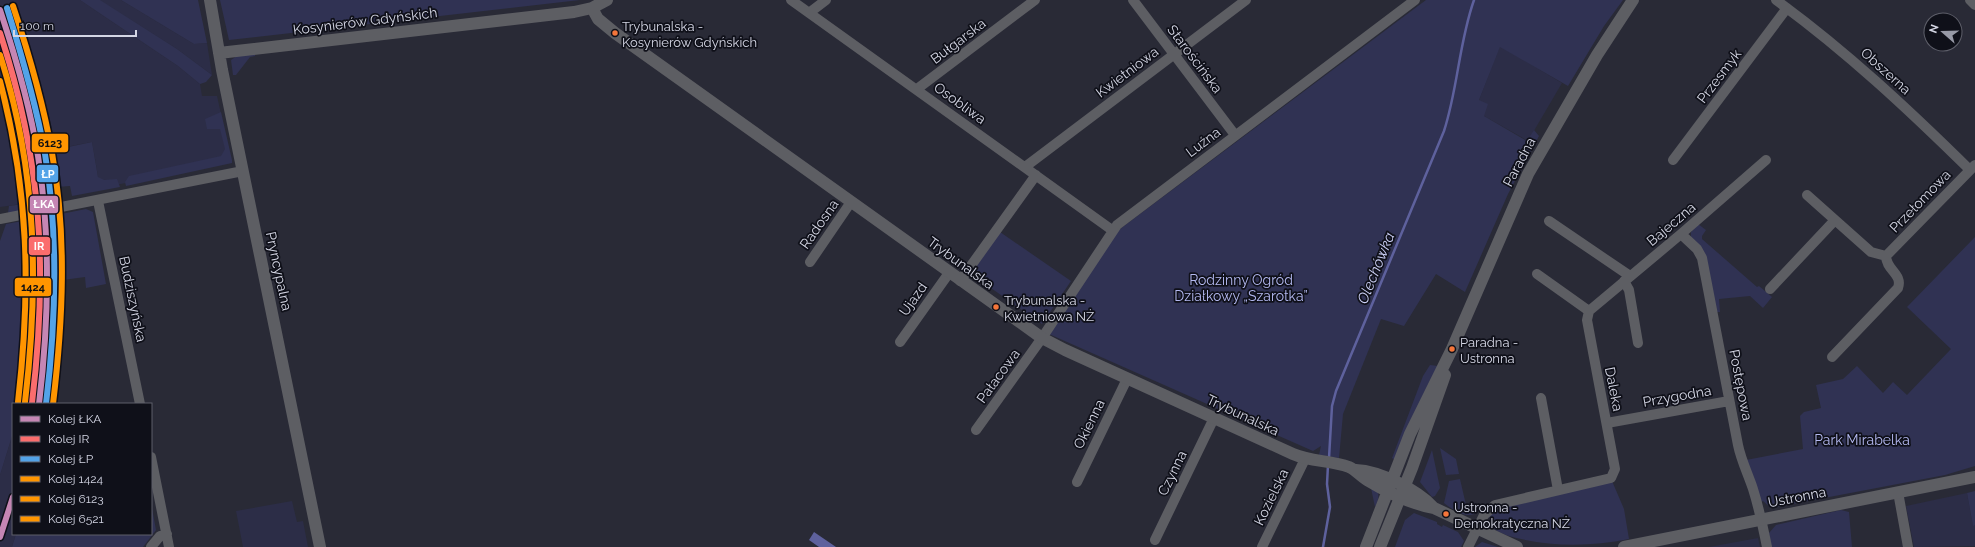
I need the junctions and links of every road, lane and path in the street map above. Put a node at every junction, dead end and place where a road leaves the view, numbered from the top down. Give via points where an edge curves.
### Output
1 (210, 0) edge
2 (608, 0) edge
3 (791, 0) edge
4 (826, 0) edge
5 (1035, 0) edge
6 (1132, 0) edge
7 (1246, 0) edge
8 (1415, 0) edge
9 (1633, 0) edge
10 (1776, 0) edge
11 (1970, 0) edge
12 (1975, 5) edge
13 (592, 8) junction
14 (1787, 8) junction
15 (809, 13) junction
16 (219, 52) junction
17 (1174, 54) junction
18 (917, 89) junction
19 (1235, 135) junction
20 (1673, 160) dead end
21 (1766, 160) dead end
22 (1025, 167) junction
23 (1972, 167) edge
24 (243, 172) junction
25 (1036, 175) junction
26 (1807, 195) dead end
27 (98, 201) junction
28 (851, 202) junction
29 (0, 219) edge
30 (1835, 220) junction
31 (1548, 221) dead end
32 (1112, 230) junction
33 (1681, 234) junction
34 (1886, 256) junction
35 (810, 262) dead end
36 (949, 273) junction
37 (1537, 274) dead end
38 (1627, 278) junction
39 (960, 281) junction
40 (1770, 289) dead end
41 (1590, 310) junction
42 (1042, 338) junction
43 (900, 342) dead end
44 (1638, 343) dead end
45 (1452, 349) junction
46 (1832, 357) dead end
47 (1126, 378) junction
48 (1541, 398) dead end
49 (1730, 401) junction
50 (140, 403) edge
51 (1214, 418) junction
52 (1607, 423) junction
53 (976, 430) dead end
54 (1305, 459) junction
55 (152, 462) edge
56 (1975, 477) edge
57 (1077, 482) dead end
58 (1390, 486) junction
59 (1558, 490) junction
60 (1402, 492) junction
61 (1898, 492) junction
62 (1762, 520) junction
63 (1476, 529) junction
64 (166, 534) junction
65 (1155, 540) dead end
66 (151, 547) edge
67 (169, 547) edge
68 (320, 547) edge
69 (1262, 547) edge
70 (1366, 547) edge
71 (1380, 547) edge
72 (1468, 547) edge
73 (1517, 547) edge
74 (1624, 547) edge
75 (1767, 547) edge
76 (1908, 547) edge

1 - 16 street, Pryncypalna
2 - 13 street, Kosynierów Gdyńskich
3 - 15 street, Osobliwa
4 - 15 street
5 - 18 street, Bułgarska
6 - 17 street, Starościńska
7 - 17 street, Kwietniowa
8 - 19 street, Luźna
9 - 45 street, Paradna via 1597,55 1528,174
10 - 14 street, Obszerna
11 - 12 street
13 - 16 street, Kosynierów Gdyńskich
13 - 28 street, Trybunalska via 598,19 615,33
14 - 20 street, Przesmyk
14 - 23 street, Obszerna via 1852,58
15 - 18 street, Osobliwa
16 - 24 street, Pryncypalna
17 - 19 street, Starościńska
17 - 22 street, Kwietniowa
18 - 22 street, Osobliwa
19 - 32 street, Luźna
21 - 33 street, Bajeczna
22 - 25 street, Osobliwa
23 - 34 street, Przełomowa
24 - 27 street
24 - 68 street, Pryncypalna
25 - 32 street, Osobliwa
25 - 39 street
26 - 30 street
27 - 29 street
27 - 50 street, Budziszyńska
28 - 35 street, Radosna
28 - 36 street, Trybunalska
30 - 34 street via 1871,252
30 - 40 street
31 - 38 street
32 - 42 street, Luźna
33 - 38 street, Bajeczna
33 - 49 street, Postępowa via 1697,249 1702,258
34 - 46 street via 1888,266 1898,278 1898,288
36 - 39 street, Trybunalska
36 - 43 street, Ujazd
37 - 41 street
38 - 41 street, Bajeczna
38 - 44 street
39 - 42 street, Trybunalska
41 - 52 street, Daleka via 1587,320
42 - 47 street, Trybunalska
42 - 53 street, Pałacowa
45 - 58 street, Paradna via 1410,434
45 - 60 street, Paradna
47 - 51 street, Trybunalska
47 - 57 street, Okienna
48 - 59 street
49 - 52 street, Przygodna
49 - 62 street, Postępowa via 1743,465
51 - 54 street, Trybunalska
51 - 65 street, Czynna
52 - 59 street, Daleka via 1615,469 1613,476
54 - 58 street, Trybunalska via 1364,470
54 - 69 street, Kozielska
55 - 64 street
56 - 61 street, Ustronna
58 - 60 street, Trybunalska
58 - 70 street, Paradna
59 - 63 street via 1495,505 1484,514
60 - 63 street via 1422,506 1434,508
60 - 71 street, Paradna
61 - 62 street, Ustronna
61 - 76 street
62 - 74 street, Ustronna
62 - 75 street, Postępowa
63 - 72 street
63 - 73 street
64 - 66 street via 160,536
64 - 67 street

